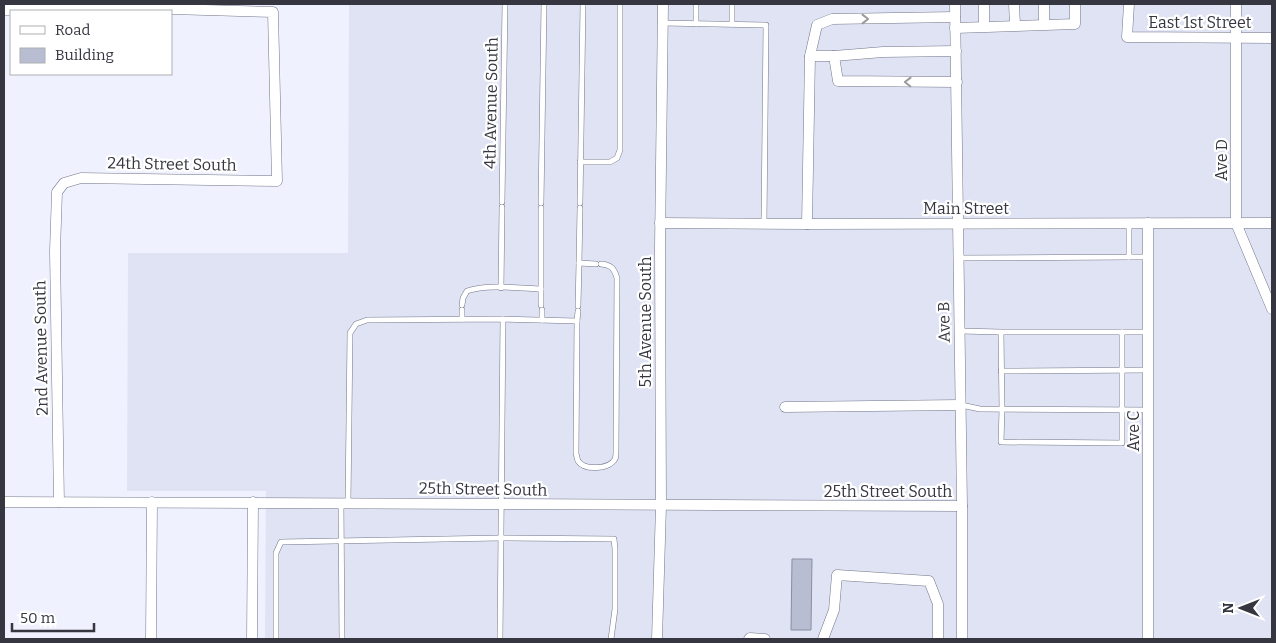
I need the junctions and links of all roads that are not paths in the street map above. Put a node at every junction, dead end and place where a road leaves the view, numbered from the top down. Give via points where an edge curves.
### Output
1 (505, 4) edge
2 (544, 4) edge
3 (583, 4) edge
4 (620, 4) edge
5 (663, 4) edge
6 (696, 4) edge
7 (732, 4) edge
8 (955, 4) edge
9 (984, 4) edge
10 (1014, 4) edge
11 (1044, 4) edge
12 (1075, 4) edge
13 (1129, 4) edge
14 (1236, 4) edge
15 (137, 6) edge
16 (4, 10) edge
17 (955, 22) junction
18 (663, 23) junction
19 (696, 24) junction
20 (732, 24) junction
21 (1044, 24) junction
22 (1015, 25) junction
23 (984, 26) junction
24 (1236, 38) junction
25 (1272, 38) edge
26 (956, 51) junction
27 (810, 56) junction
28 (834, 56) junction
29 (957, 82) junction
30 (580, 162) junction
31 (57, 192) joint
32 (660, 223) junction
33 (764, 223) junction
34 (958, 223) junction
35 (1129, 223) junction
36 (1148, 223) junction
37 (1236, 223) junction
38 (1272, 223) edge
39 (807, 224) junction
40 (1129, 257) junction
41 (1148, 257) junction
42 (958, 258) junction
43 (579, 264) junction
44 (501, 288) junction
45 (541, 289) junction
46 (1269, 294) edge
47 (1272, 309) edge
48 (462, 319) junction
49 (502, 319) junction
50 (542, 320) junction
51 (577, 321) junction
52 (959, 331) junction
53 (1001, 332) junction
54 (1122, 332) junction
55 (1148, 332) junction
56 (1122, 370) junction
57 (1148, 370) junction
58 (1002, 371) junction
59 (960, 405) junction
60 (784, 407) dead end
61 (1002, 409) junction
62 (1122, 410) junction
63 (1148, 410) junction
64 (4, 502) edge
65 (59, 502) junction
66 (152, 502) junction
67 (253, 502) junction
68 (344, 503) junction
69 (500, 505) junction
70 (661, 506) junction
71 (962, 506) junction
72 (500, 538) junction
73 (341, 541) junction
74 (151, 639) edge
75 (252, 639) edge
76 (276, 639) edge
77 (342, 639) edge
78 (500, 639) edge
79 (611, 639) edge
80 (657, 639) edge
81 (749, 639) edge
82 (765, 639) edge
83 (823, 639) edge
84 (938, 639) edge
85 (962, 639) edge
86 (1148, 639) edge

1 - 44 lane, 4th Avenue South
2 - 45 lane
3 - 30 lane
4 - 30 lane via 620,150 617,158 610,162
5 - 18 street, 5th Avenue South
6 - 19 lane
7 - 20 lane
8 - 17 street, Ave B
9 - 23 street
10 - 22 street
11 - 21 street
12 - 21 street via 1075,24
13 - 24 street, East 1st Street via 1127,37
14 - 24 street, Ave D
15 - 16 street
15 - 31 street, 24th Street South via 272,12 277,180 81,178 64,183
17 - 23 street
17 - 26 street, Ave B
27 -> 17 street via 817,24 832,19
18 - 19 lane
18 - 32 street, 5th Avenue South
19 - 20 lane
20 - 33 lane via 766,25
21 - 22 street
22 - 23 street
24 - 25 street, East 1st Street
24 - 37 street, Ave D
26 - 28 street
26 - 29 street, Ave B
27 - 28 street
27 - 39 street
29 -> 28 street via 838,81
29 - 34 street, Ave B
30 - 43 lane
31 - 65 street, 2nd Avenue South via 54,251
32 - 33 street, Main Street
32 - 70 street, 5th Avenue South
33 - 39 street, Main Street
34 - 35 street, Main Street
34 - 39 street, Main Street
34 - 42 street, Ave B
35 - 36 street, Main Street
35 - 40 lane
36 - 37 street, Main Street
36 - 41 street, Ave C
37 - 38 street, Main Street
37 - 46 street, Ave D
40 - 41 lane
40 - 42 lane
41 - 55 street, Ave C
42 - 52 street, Ave B
43 - 51 lane
43 - 51 lane via 609,265 617,278 616,451 615,459 608,466 584,466 576,453
44 - 45 lane
44 - 48 lane via 466,291
45 - 50 lane
46 - 47 street, Ave D
48 - 49 lane
48 - 68 lane via 367,320 356,324 350,333
49 - 50 lane
49 - 69 lane
50 - 51 lane
52 - 53 lane
52 - 59 street, Ave B
53 - 54 lane
53 - 58 lane
54 - 55 lane
54 - 56 lane
55 - 57 street, Ave C
56 - 57 lane
56 - 58 lane
56 - 62 lane
57 - 63 street, Ave C
58 - 61 lane
59 - 60 street
59 - 61 lane
59 - 71 street, Ave B
61 - 62 lane
61 - 62 lane via 1001,442 1100,444 1122,444
62 - 63 lane
63 - 86 street, Ave C
64 - 65 street, 25th Street South
65 - 66 street, 25th Street South
66 - 67 street, 25th Street South
66 - 74 street
67 - 68 street, 25th Street South
67 - 75 street
68 - 69 street, 25th Street South
68 - 73 lane
69 - 70 street, 25th Street South
69 - 72 lane
70 - 71 street, 25th Street South
70 - 80 street, 5th Avenue South
71 - 85 street, Ave B
72 - 73 lane
72 - 78 lane
72 - 79 lane via 614,539 615,609
73 - 76 lane via 281,542 276,553
73 - 77 lane
81 - 82 street
83 - 84 street via 834,610 837,575 929,581 938,604

